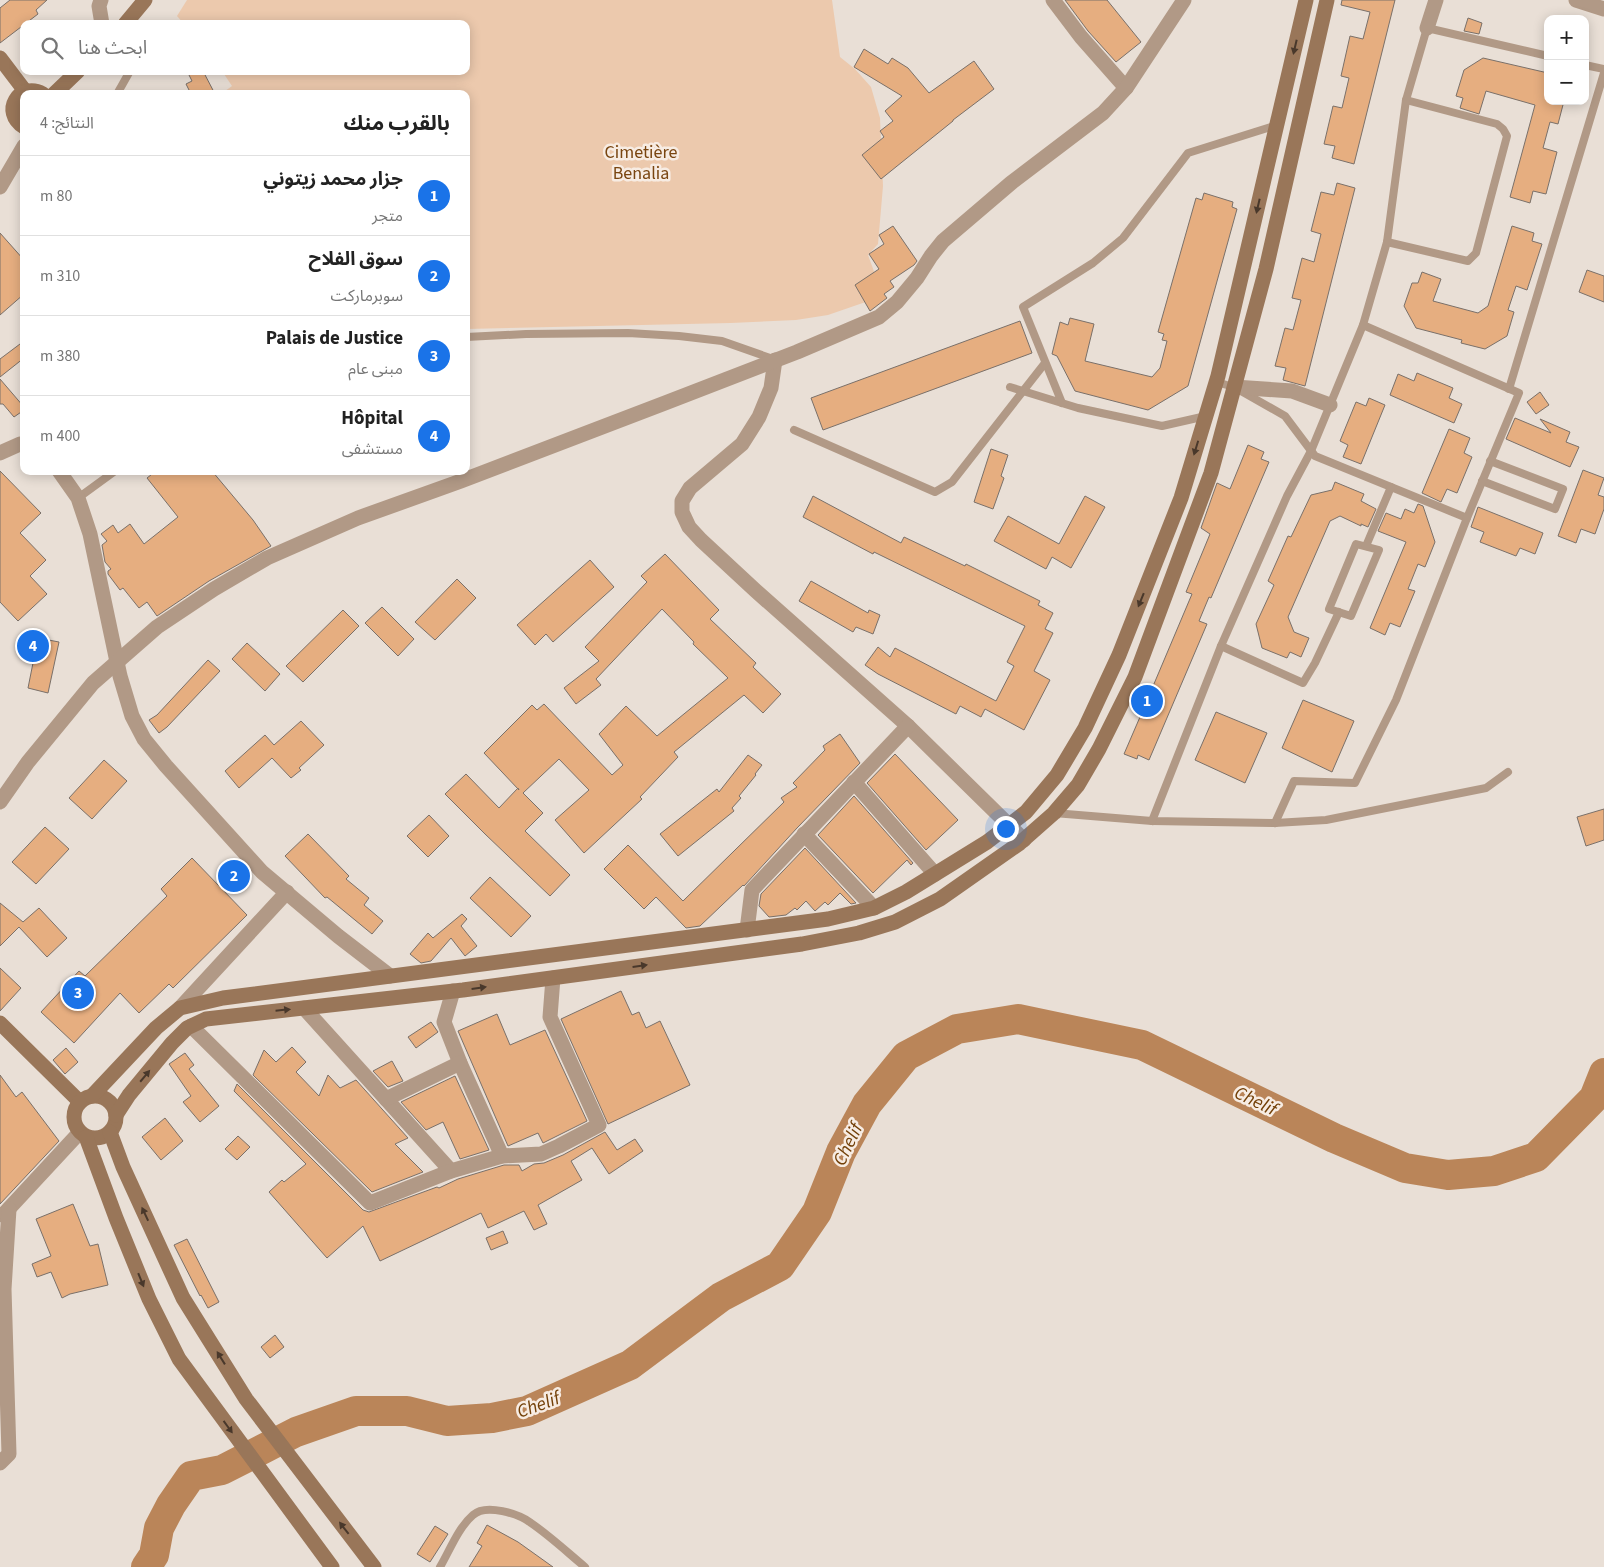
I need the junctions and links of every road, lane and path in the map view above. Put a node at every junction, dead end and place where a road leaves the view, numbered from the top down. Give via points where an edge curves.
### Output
1 (101, 0) edge
2 (145, 0) edge
3 (1053, 0) edge
4 (1306, 0) edge
5 (1327, 0) edge
6 (1436, 0) edge
7 (1576, 0) edge
8 (1179, 2) edge
9 (1604, 9) edge
10 (101, 20) edge
11 (129, 20) edge
12 (1427, 28) junction
13 (1544, 55) edge
14 (0, 58) edge
15 (1589, 66) edge
16 (1604, 71) edge
17 (74, 75) edge
18 (128, 75) edge
19 (1126, 88) junction
20 (24, 90) edge
21 (58, 90) edge
22 (119, 90) edge
23 (20, 95) edge
24 (1406, 100) junction
25 (6, 114) edge
26 (20, 124) edge
27 (1277, 125) junction
28 (20, 153) edge
29 (0, 187) edge
30 (1387, 242) junction
31 (1364, 325) junction
32 (470, 337) edge
33 (775, 360) junction
34 (1045, 364) junction
35 (1216, 382) junction
36 (1010, 387) dead end
37 (1234, 387) junction
38 (1509, 389) junction
39 (1023, 391) junction
40 (1062, 403) junction
41 (1330, 405) junction
42 (1206, 416) junction
43 (794, 430) dead end
44 (20, 445) edge
45 (1311, 451) junction
46 (0, 453) edge
47 (1490, 461) junction
48 (62, 475) edge
49 (110, 475) edge
50 (1482, 481) junction
51 (1390, 487) junction
52 (78, 498) junction
53 (1467, 518) junction
54 (1366, 546) junction
55 (1339, 612) junction
56 (1221, 646) junction
57 (117, 662) junction
58 (908, 726) junction
59 (1508, 772) dead end
60 (854, 782) junction
61 (0, 802) edge
62 (1054, 813) junction
63 (1152, 821) junction
64 (1275, 823) junction
65 (1009, 825) junction
66 (804, 834) junction
67 (1024, 840) junction
68 (935, 874) junction
69 (287, 892) junction
70 (874, 908) junction
71 (747, 930) junction
72 (390, 976) junction
73 (553, 978) junction
74 (453, 991) junction
75 (180, 1008) junction
76 (304, 1008) junction
77 (0, 1023) edge
78 (191, 1026) junction
79 (460, 1063) junction
80 (86, 1099) junction
81 (386, 1099) junction
82 (116, 1115) junction
83 (110, 1132) junction
84 (83, 1134) junction
85 (502, 1156) junction
86 (451, 1171) junction
87 (5, 1213) edge
88 (0, 1463) edge
89 (332, 1567) edge
90 (374, 1567) edge
91 (440, 1567) edge
92 (585, 1567) edge

1 - 10 street
2 - 11 street
3 - 19 street
4 -> 27 street
5 - 37 street via 1266,270
6 - 12 street
7 - 9 street
8 - 19 street
12 - 13 lane
12 - 24 lane
14 - 20 street
15 - 16 lane
16 - 38 lane
17 - 21 street
18 - 22 lane
19 - 33 street via 1103,113 1011,183 944,241 897,302 879,317
23 - 25 street
24 - 30 lane
24 - 30 lane via 1497,124 1507,136 1476,253 1468,261
25 - 26 street
27 - 34 lane via 1188,153 1123,238 1093,263 1023,307
27 -> 35 street
28 - 29 street
30 - 31 lane
31 - 38 lane
31 - 41 lane
32 - 33 lane via 619,333 679,336 722,341
33 - 57 street via 358,518 267,558 157,627
33 - 58 street via 771,388 759,417 742,444 690,488 682,501 682,512 700,540
34 - 39 lane
34 - 40 lane
35 - 37 lane
35 - 42 street
36 - 39 lane
37 - 41 street via 1292,391
37 - 45 lane via 1285,416
37 - 62 street via 1211,473 1135,677 1078,785
38 - 47 lane via 1519,393
39 - 40 lane
39 - 43 lane via 952,482 934,492
40 - 42 lane via 1162,426
41 - 45 lane
42 -> 65 street via 1181,498 1119,655 1085,728 1057,775 1026,812
44 - 46 street
45 - 51 lane via 1315,456
45 - 56 lane via 1287,496
47 - 50 lane
47 - 50 lane via 1563,489 1555,509
48 - 52 street
49 - 52 lane
50 - 53 lane
51 - 53 lane
51 - 54 lane
52 - 57 street via 90,534
53 - 64 lane via 1396,700 1355,783 1294,781
54 - 55 lane via 1356,544 1330,609
54 - 55 lane via 1378,550 1351,616
55 - 56 lane via 1304,683
56 - 63 lane
57 - 61 street via 65,715
57 - 69 street via 132,716 144,739 262,872
58 - 60 street
58 - 65 street
59 - 64 lane via 1486,788 1326,820
60 - 66 street
60 - 68 street
62 - 63 lane
62 - 67 street
63 - 64 lane
65 - 67 street
65 - 68 street
66 - 70 street
66 - 71 street via 752,890
73 -> 67 street via 802,944 877,928 940,899
68 - 70 street
69 - 72 street
69 - 75 street
70 - 71 street via 828,919
71 - 72 street
72 - 75 street via 223,998
74 -> 73 street
73 - 85 street via 550,1017 600,1125 541,1154
74 - 76 street
74 - 79 street via 444,1022
75 - 80 street
78 -> 76 street via 206,1019
76 - 81 street
77 - 80 street
82 -> 78 street via 172,1043
78 - 86 street via 370,1203
79 - 81 street
79 - 85 street
80 - 82 street via 99,1096 106,1099
80 - 84 street via 76,1108 74,1115 74,1122
81 - 86 street
82 - 83 street via 116,1123
83 - 84 street via 93,1139
90 -> 83 street via 246,1399 183,1298 123,1168
84 - 87 street
84 -> 89 street via 142,1281 179,1359
85 - 86 street
87 - 88 street via 9,1454
91 - 92 lane via 474,1514 489,1509 530,1522

